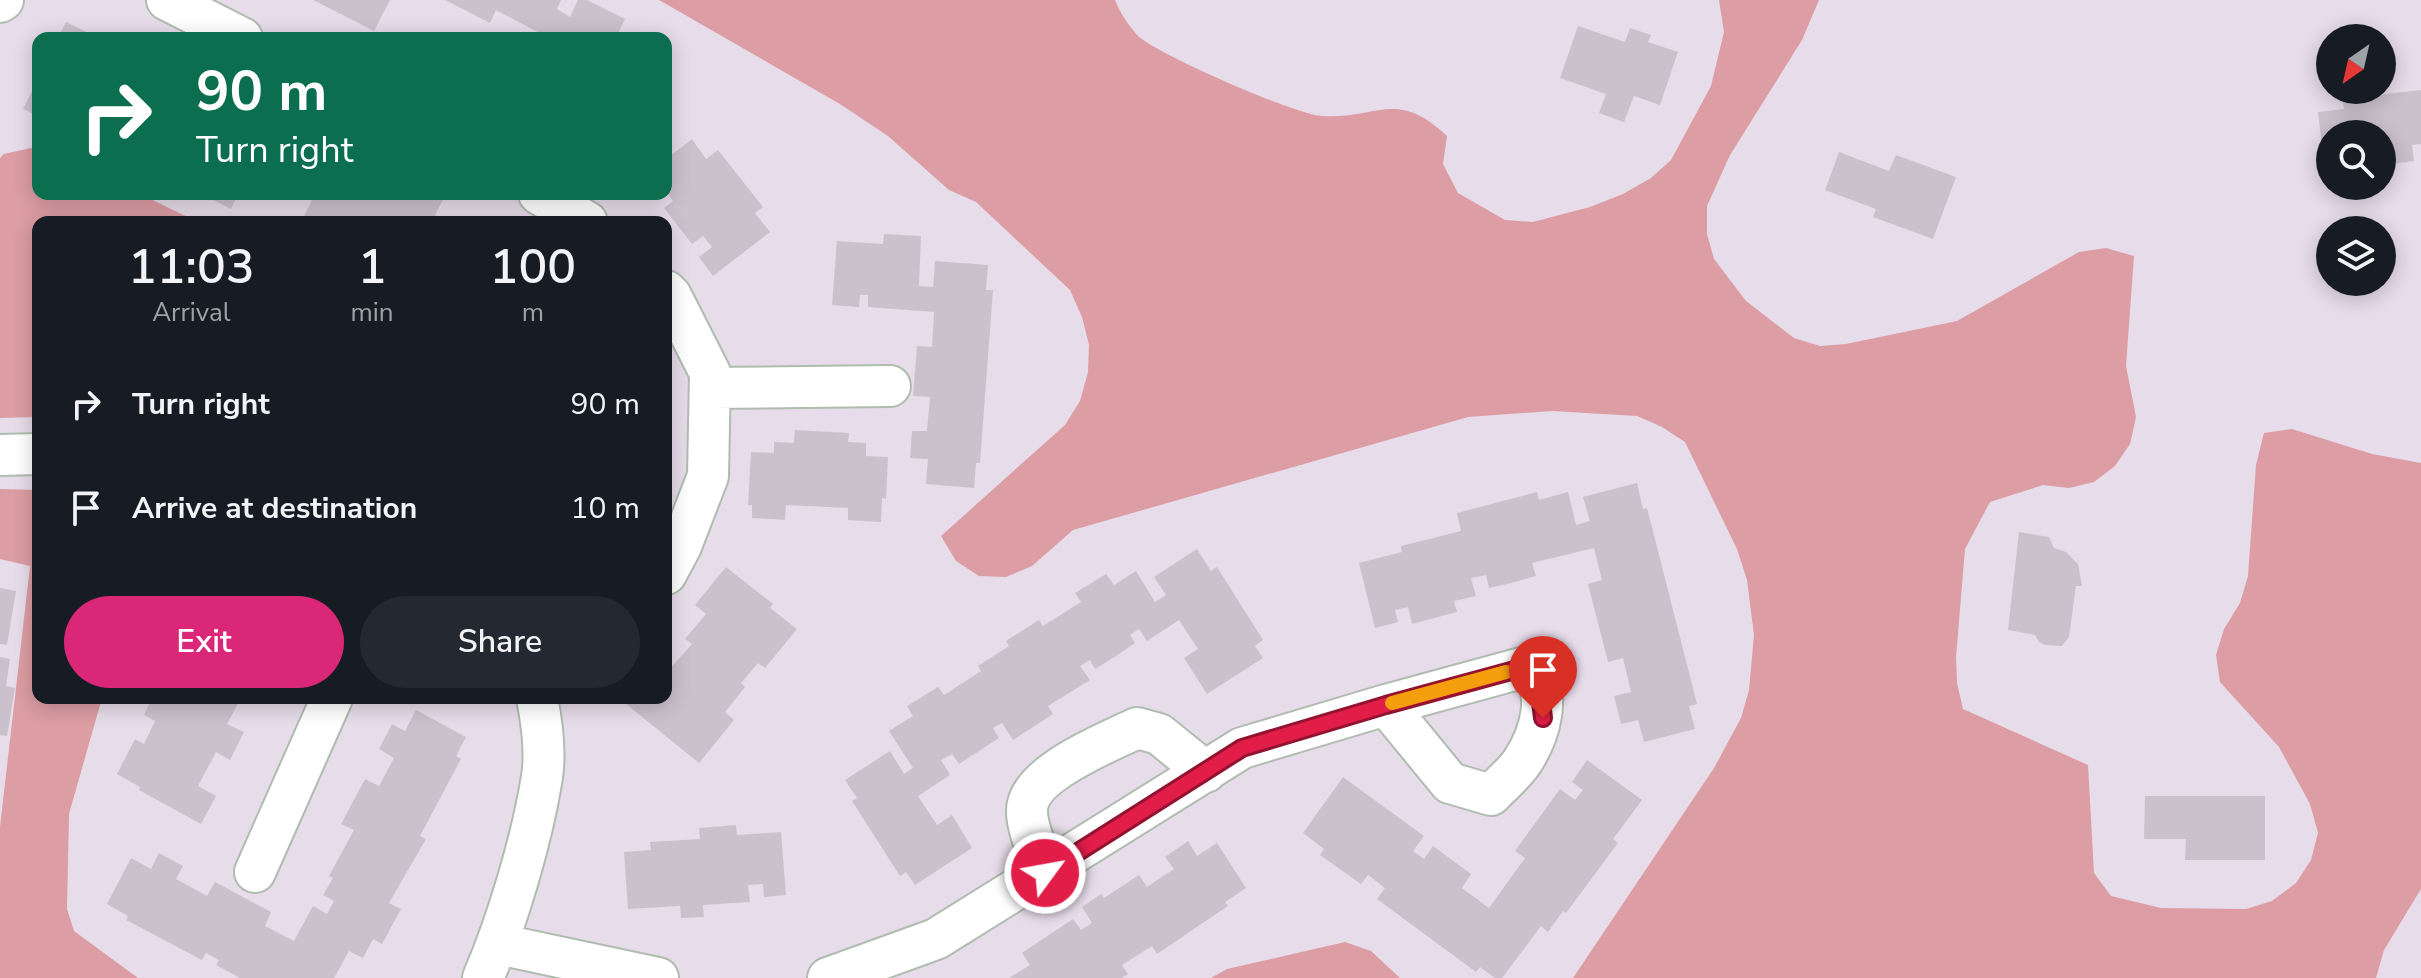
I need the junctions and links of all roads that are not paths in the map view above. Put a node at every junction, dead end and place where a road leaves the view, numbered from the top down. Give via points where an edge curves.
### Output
1 (167, 0) edge
2 (230, 32) edge
3 (549, 200) edge
4 (577, 216) edge
5 (672, 298) edge
6 (890, 386) dead end
7 (710, 388) junction
8 (32, 454) edge
9 (0, 455) edge
10 (672, 563) edge
11 (329, 704) edge
12 (538, 704) edge
13 (1386, 705) dead end
14 (1206, 772) junction
15 (255, 872) dead end
16 (1045, 873) junction
17 (490, 961) edge
18 (637, 975) edge
19 (828, 978) edge

1 - 2 street
3 - 4 street
5 - 7 street via 710,373
6 - 7 street
7 - 10 street via 708,476
8 - 9 street
11 - 15 street
12 - 17 street via 542,776
13 - 14 street via 1242,748
14 - 16 street
14 - 16 street via 1159,734 1137,728 1056,768 1030,798 1027,812
16 - 19 street via 936,939
17 - 18 street

